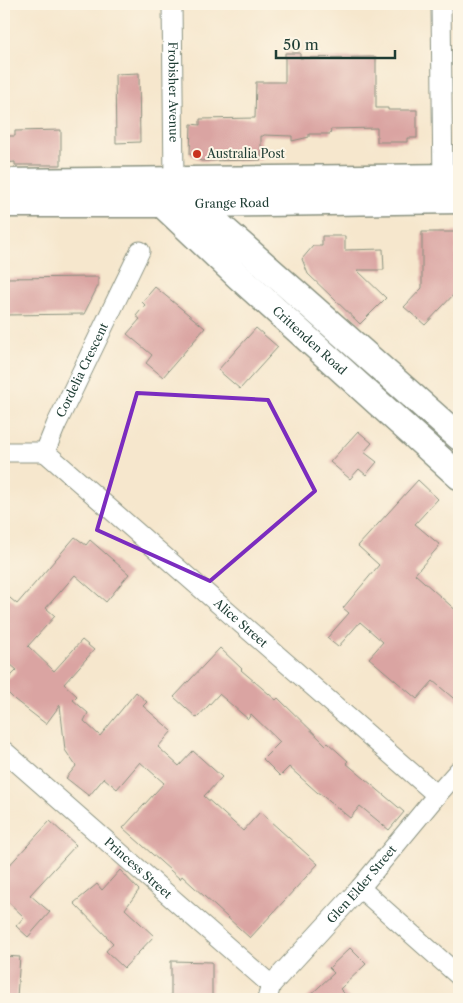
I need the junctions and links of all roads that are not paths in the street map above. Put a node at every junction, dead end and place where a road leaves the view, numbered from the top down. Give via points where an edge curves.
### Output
1 (172, 4) edge
2 (441, 4) edge
3 (174, 180) junction
4 (4, 182) edge
5 (451, 189) edge
6 (255, 203) junction
7 (4, 204) edge
8 (162, 204) junction
9 (195, 204) junction
10 (234, 239) junction
11 (140, 251) dead end
12 (459, 437) edge
13 (4, 452) edge
14 (45, 452) junction
15 (459, 476) edge
16 (4, 751) edge
17 (459, 770) edge
18 (437, 795) junction
19 (360, 888) junction
20 (459, 976) edge
21 (269, 992) edge

1 - 3 street, Frobisher Avenue
2 - 5 street
3 - 4 main road, Grange Road
3 - 5 main road, Grange Road
3 - 8 main road
3 - 9 main road
5 - 6 main road, Grange Road
6 - 9 main road, Grange Road
6 - 10 main road via 234,219
7 - 8 main road, Grange Road
8 - 9 main road, Grange Road
8 - 15 main road, Crittenden Road
9 - 10 main road
10 - 12 main road
11 - 14 street, Cordelia Crescent
13 - 14 street
14 - 18 street, Alice Street
16 - 21 street, Princess Street
17 - 18 street, Glen Elder Street
18 - 19 street, Glen Elder Street
19 - 20 street
19 - 21 street, Glen Elder Street

